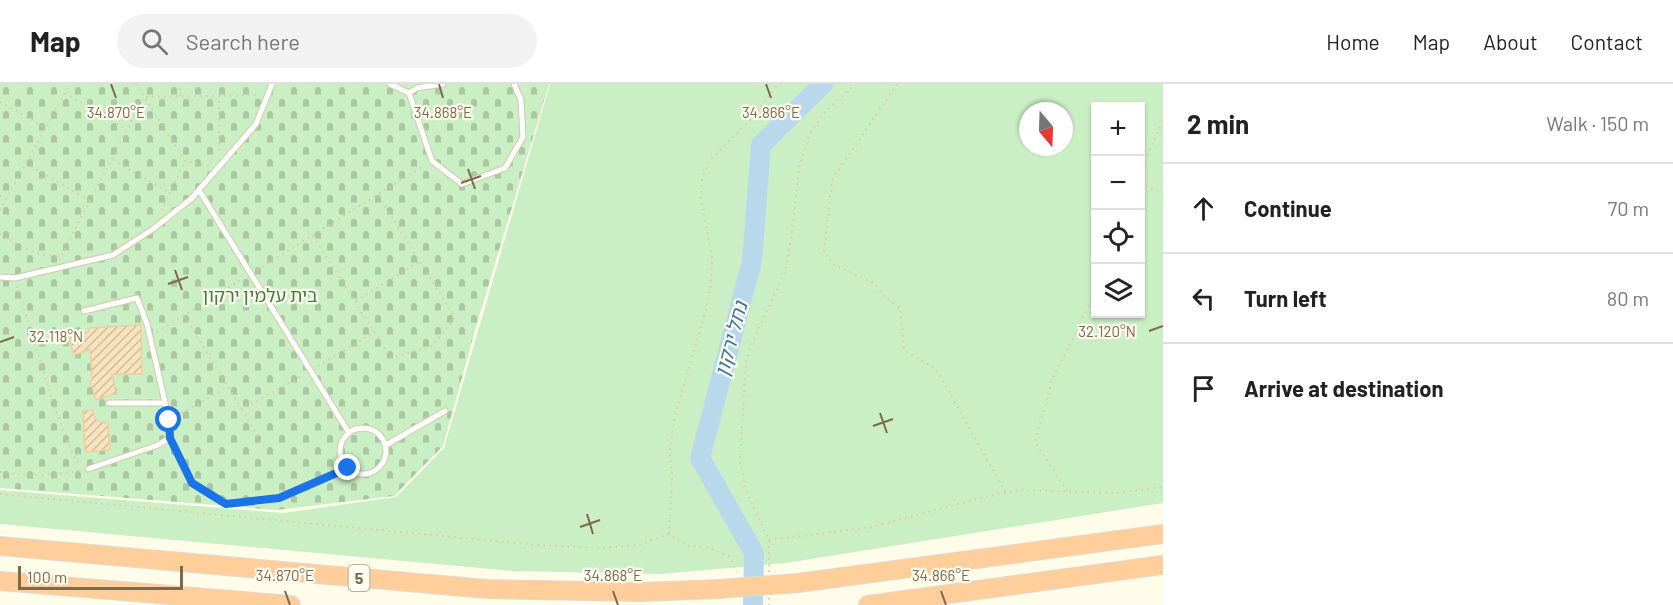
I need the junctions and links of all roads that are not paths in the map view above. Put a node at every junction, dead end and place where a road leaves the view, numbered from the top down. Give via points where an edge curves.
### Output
1 (272, 84) edge
2 (390, 84) edge
3 (443, 84) edge
4 (514, 84) edge
5 (410, 93) junction
6 (199, 190) junction
7 (0, 277) edge
8 (84, 311) dead end
9 (165, 403) junction
10 (109, 404) dead end
11 (445, 411) dead end
12 (349, 433) junction
13 (170, 438) junction
14 (386, 445) junction
15 (348, 468) junction
16 (88, 470) road end
17 (1163, 534) edge
18 (0, 546) edge
19 (1163, 565) edge
20 (0, 580) edge
21 (291, 605) edge
22 (868, 605) edge

1 - 6 lane via 256,124
2 - 5 lane
3 - 5 lane
4 - 5 lane via 521,100 523,136 505,168 462,184 432,161
6 - 7 lane via 153,229 113,255 15,278
6 - 12 lane
8 - 9 lane via 137,298
9 - 10 lane
9 - 13 lane
11 - 14 lane
12 - 14 lane via 356,429 374,430
12 - 15 lane via 340,454
13 - 15 lane via 192,483 226,504 279,498
13 - 16 lane
14 - 15 lane via 386,455 377,469 362,474
17 - 18 highway, 5, bridge via 798,583 641,592 487,589
19 - 22 highway
20 - 21 highway

